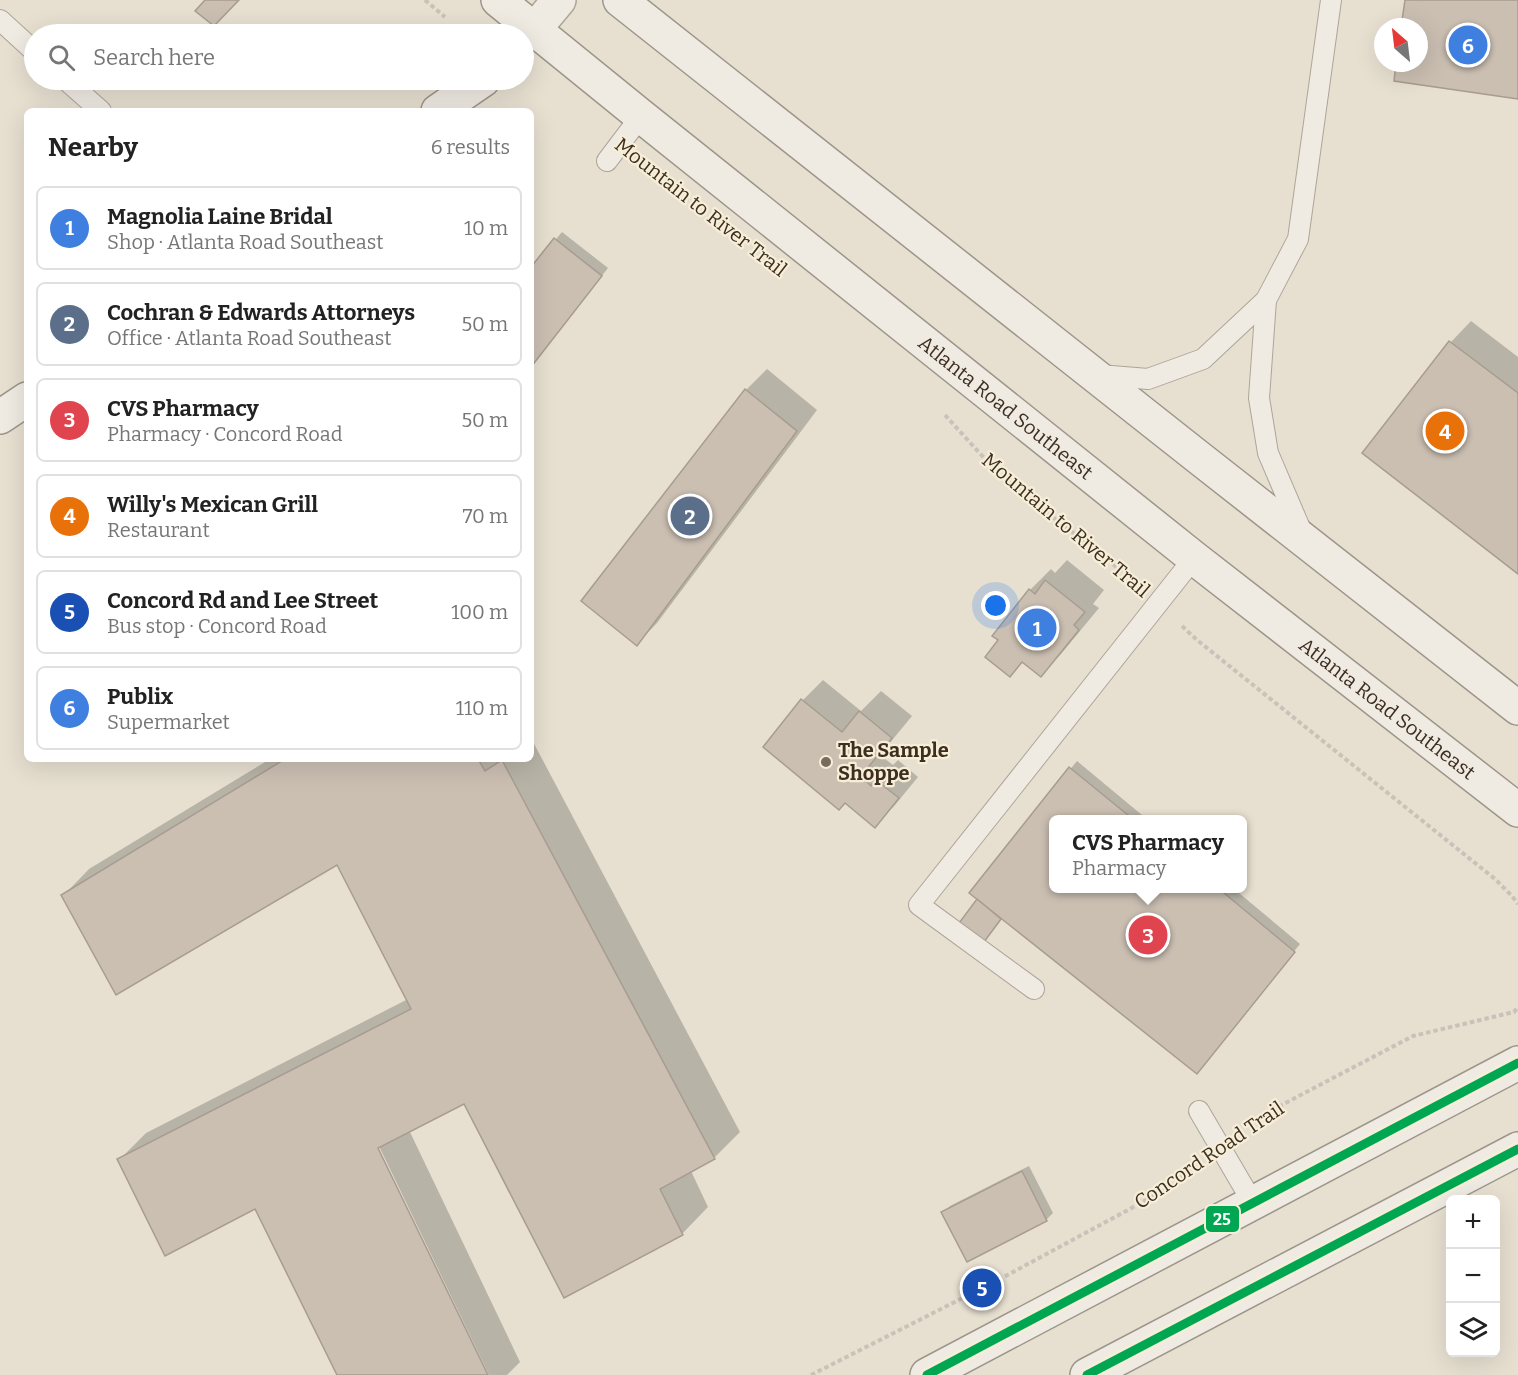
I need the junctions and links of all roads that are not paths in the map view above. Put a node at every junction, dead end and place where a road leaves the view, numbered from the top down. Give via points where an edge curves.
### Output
1 (498, 0) edge
2 (560, 0) edge
3 (620, 0) edge
4 (1331, 0) edge
5 (0, 20) edge
6 (519, 24) edge
7 (534, 29) edge
8 (534, 39) edge
9 (24, 42) edge
10 (77, 90) edge
11 (468, 90) edge
12 (97, 108) edge
13 (442, 108) edge
14 (641, 116) junction
15 (607, 161) dead end
16 (1266, 300) junction
17 (1093, 375) junction
18 (24, 401) edge
19 (0, 417) edge
20 (1306, 542) junction
21 (1194, 558) junction
22 (1518, 708) edge
23 (1507, 802) edge
24 (1518, 824) edge
25 (1034, 989) dead end
26 (1518, 1063) edge
27 (1198, 1111) dead end
28 (1518, 1150) edge
29 (1253, 1203) junction
30 (1125, 1366) edge
31 (927, 1375) edge
32 (1087, 1375) edge

1 - 6 main road, Atlanta Road Southeast
2 - 7 main road
3 - 17 main road
4 - 16 lane via 1298,239
5 - 9 lane
8 - 14 main road, Atlanta Road Southeast
10 - 12 lane
11 - 13 main road
14 - 15 lane
14 - 21 main road, Atlanta Road Southeast
16 - 17 lane via 1203,359 1148,379
16 - 20 lane via 1259,398 1268,453
17 - 20 main road
18 - 19 main road
20 - 22 main road
21 - 23 main road, Atlanta Road Southeast
21 - 25 lane via 919,904
23 - 24 main road, Atlanta Road Southeast
26 - 29 main road
27 - 29 lane
28 - 30 main road
29 - 31 main road
30 - 32 main road

